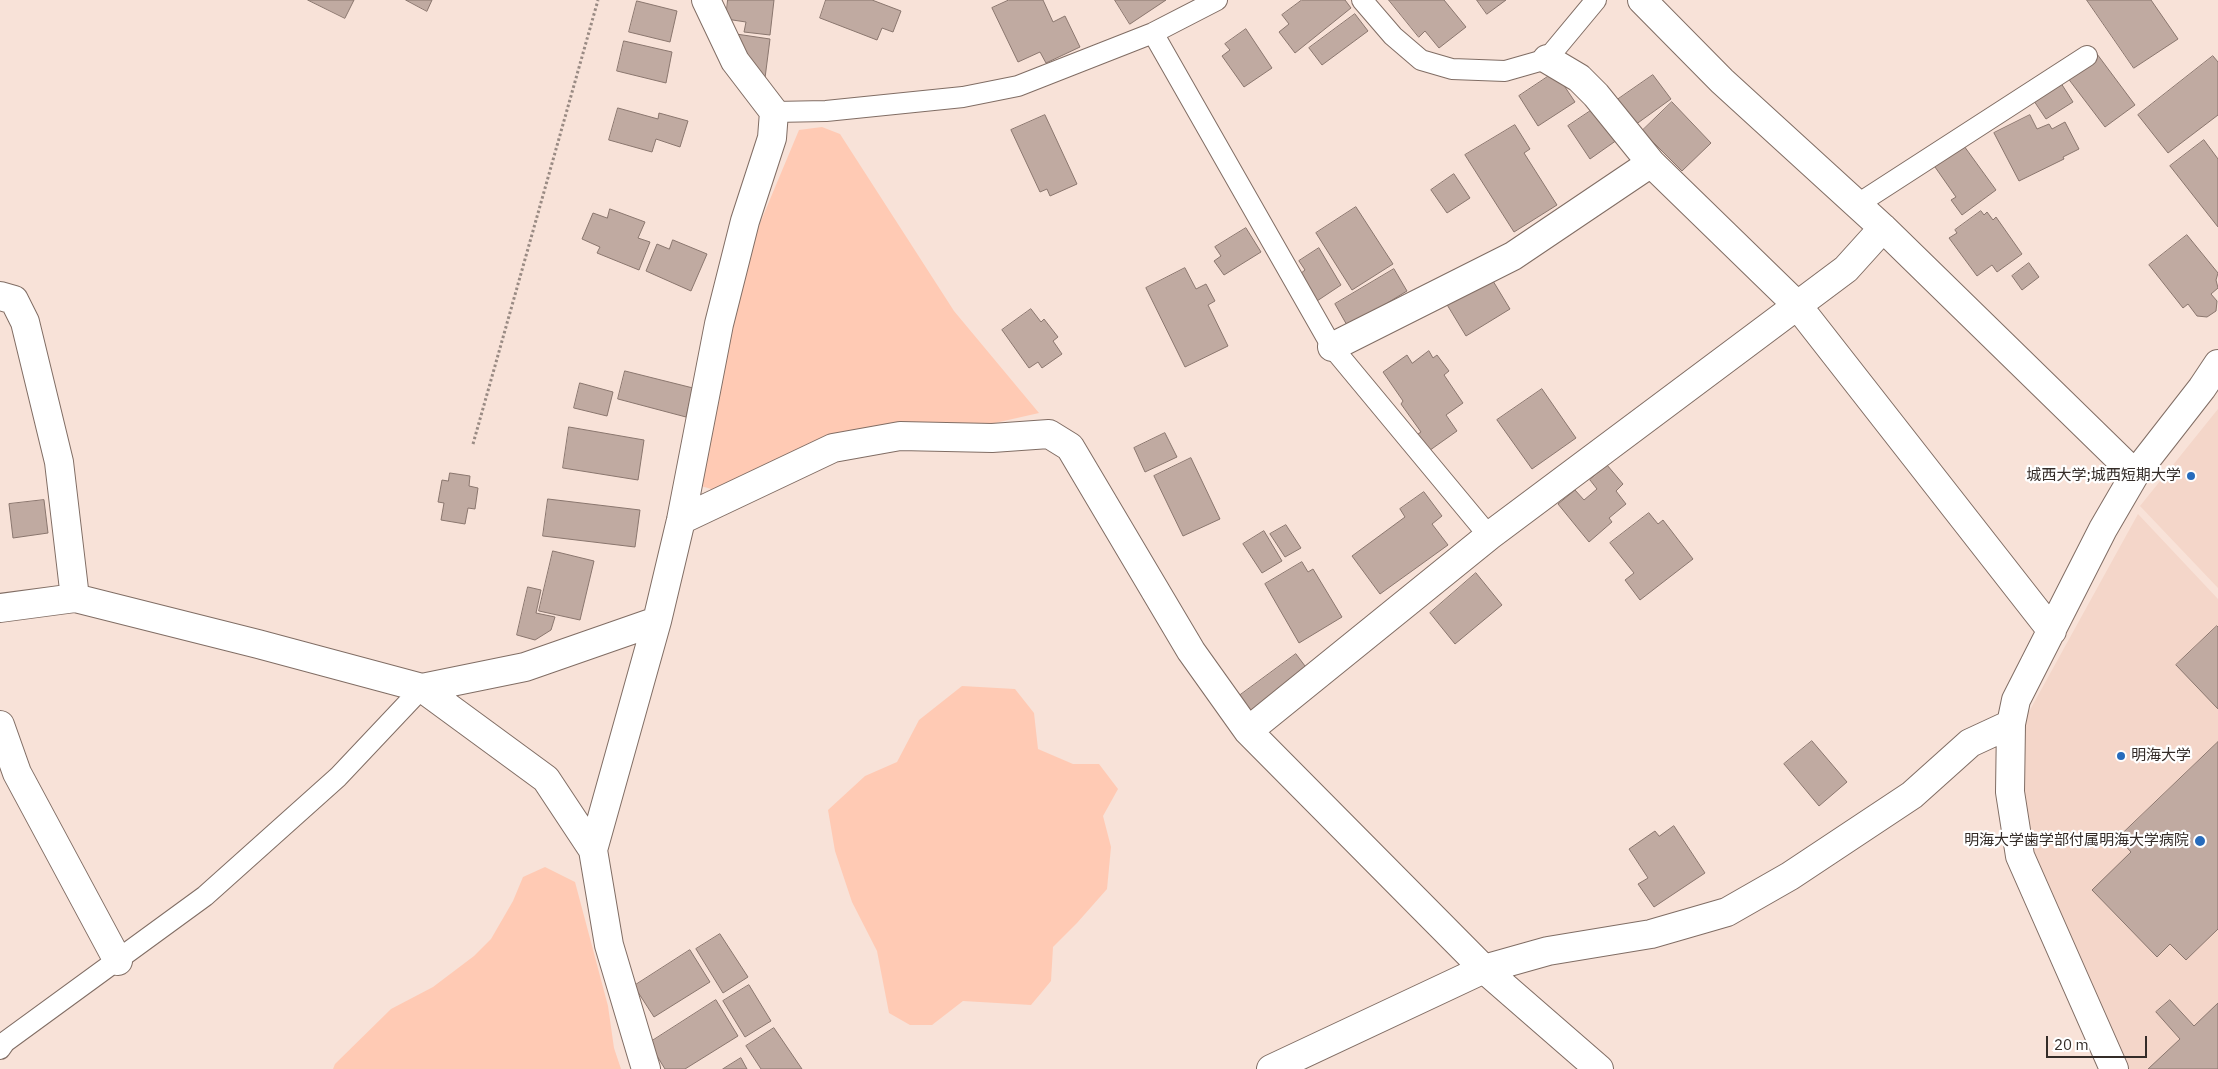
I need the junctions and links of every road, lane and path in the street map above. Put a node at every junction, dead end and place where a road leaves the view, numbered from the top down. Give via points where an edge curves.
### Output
1 (598, 0) edge
2 (706, 0) edge
3 (1217, 0) edge
4 (1362, 0) edge
5 (1596, 0) edge
6 (1642, 0) edge
7 (1153, 33) junction
8 (2087, 56) dead end
9 (1547, 59) junction
10 (774, 112) junction
11 (1651, 163) junction
12 (1858, 204) junction
13 (1883, 228) junction
14 (0, 296) edge
15 (1797, 305) junction
16 (1332, 347) junction
17 (2218, 364) edge
18 (473, 444) dead end
19 (2135, 474) junction
20 (681, 520) junction
21 (1489, 536) junction
22 (75, 598) junction
23 (0, 608) edge
24 (657, 621) junction
25 (2052, 631) junction
26 (422, 688) junction
27 (2011, 724) junction
28 (0, 725) edge
29 (1248, 731) junction
30 (593, 850) junction
31 (118, 961) junction
32 (1484, 969) junction
33 (0, 1048) edge
34 (646, 1069) edge
35 (1271, 1069) edge
36 (1599, 1069) edge
37 (2114, 1069) edge

1 - 18 path
2 - 10 street via 736,61
3 - 7 lane
4 - 9 lane via 1393,36 1421,60 1452,69 1505,71
5 - 9 lane
6 - 12 street via 1722,80
7 - 10 lane via 1018,86 963,97 826,111
7 - 16 lane
8 - 12 lane
9 - 11 street via 1580,78
10 - 20 street via 772,138 745,221 719,324
11 - 15 street
11 - 16 street via 1513,256
12 - 13 street
13 - 15 street via 1846,269
13 - 19 street
14 - 22 street via 14,300 25,322 38,372 59,462
15 - 21 street
15 - 25 street
16 - 21 lane
17 - 19 street
19 - 25 street via 2103,529
20 - 24 street
20 - 29 street via 833,448 900,436 992,438 1050,434 1070,447 1191,651
21 - 29 street
22 - 23 street
22 - 26 street
24 - 26 street via 525,667
24 - 30 street
25 - 27 street via 2016,700
26 - 30 street via 546,779
26 - 31 lane via 338,777 205,896
27 - 32 street via 1970,743 1912,795 1790,876 1727,912 1651,934 1548,951
27 - 37 street via 2010,792 2020,856
28 - 31 street via 17,773
29 - 32 street
30 - 34 street via 609,945
31 - 33 lane
32 - 35 street
32 - 36 street

